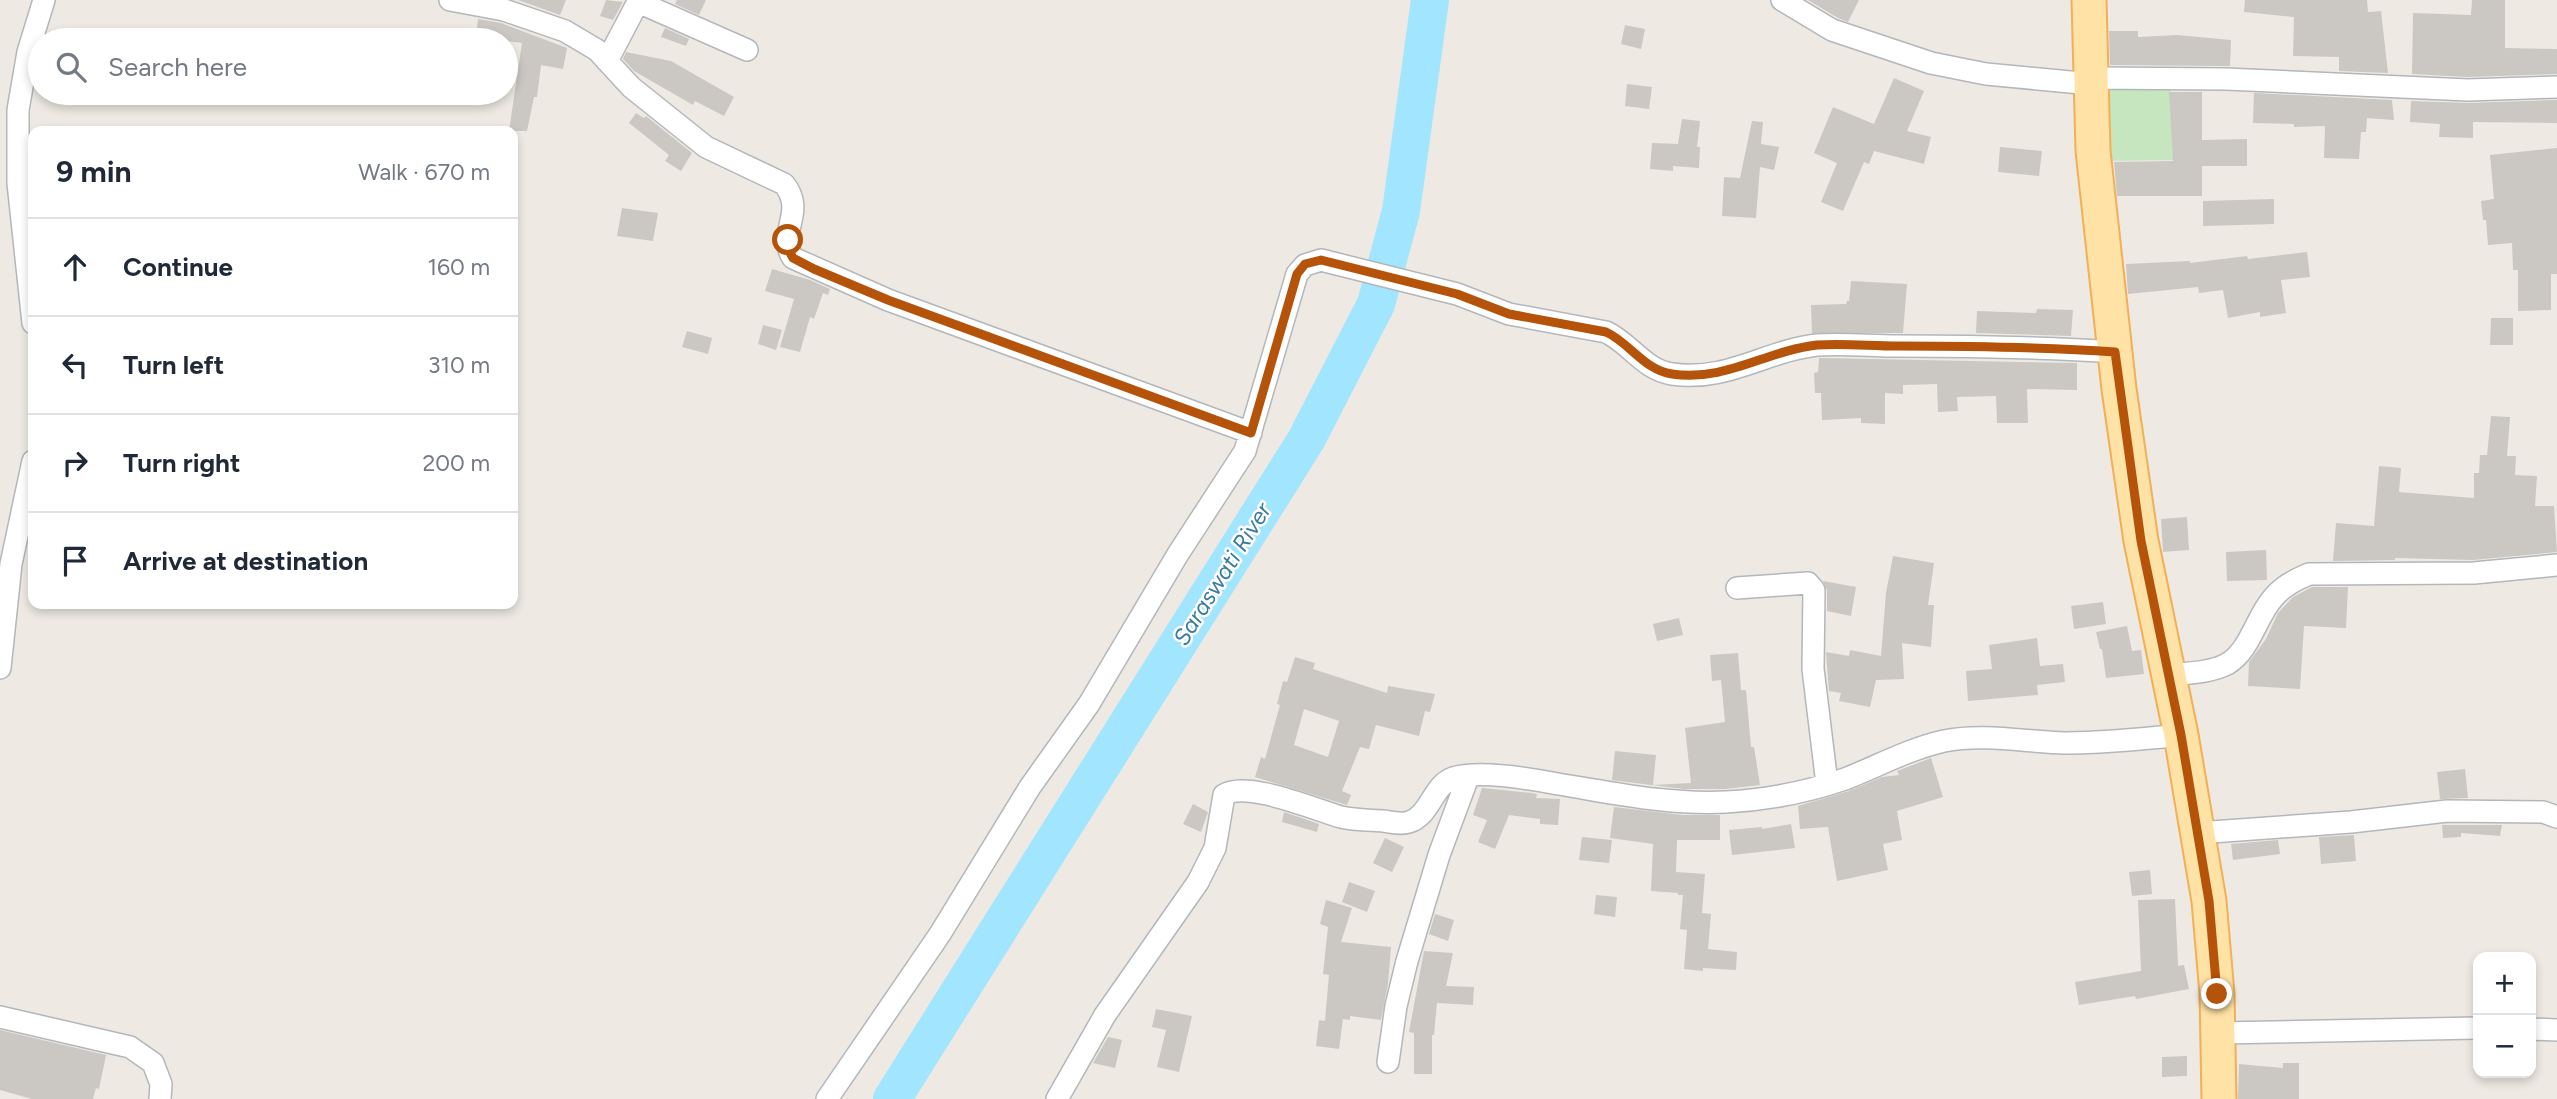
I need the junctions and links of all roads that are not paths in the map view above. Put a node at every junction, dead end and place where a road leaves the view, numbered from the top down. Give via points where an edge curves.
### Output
1 (44, 0) edge
2 (450, 0) edge
3 (1782, 0) edge
4 (2089, 0) edge
5 (638, 1) edge
6 (35, 28) edge
7 (747, 50) dead end
8 (28, 52) edge
9 (607, 61) junction
10 (2091, 81) junction
11 (2557, 87) edge
12 (9, 148) edge
13 (28, 276) edge
14 (2115, 352) junction
15 (1251, 433) junction
16 (28, 484) edge
17 (2557, 565) edge
18 (1737, 588) dead end
19 (0, 668) edge
20 (2168, 675) junction
21 (2181, 735) junction
22 (1468, 777) junction
23 (1826, 784) junction
24 (2557, 817) edge
25 (2197, 833) junction
26 (0, 1017) edge
27 (2473, 1028) edge
28 (2536, 1029) edge
29 (2557, 1030) edge
30 (2218, 1033) junction
31 (1388, 1062) dead end
32 (160, 1099) edge
33 (827, 1099) edge
34 (1057, 1099) edge
35 (2219, 1099) edge

1 - 6 street
2 - 9 street via 504,10 565,31
3 - 10 street via 1832,30 1931,63 1986,74
4 - 10 main road
5 - 7 street
5 - 9 street
8 - 12 street
9 - 15 street via 631,87 706,147 784,184 794,205 788,240 793,258 888,300
10 - 11 street via 2226,79 2468,90
10 - 14 main road via 2095,174
12 - 13 street via 18,183
14 - 15 street via 1819,345 1775,354 1720,374 1671,374 1654,369 1606,332 1509,314 1457,294 1321,260 1305,264 1297,274
14 - 20 main road via 2141,541
15 - 33 street via 1245,451 1089,704
16 - 19 street via 11,564
17 - 20 street via 2474,573 2309,574 2272,598 2238,655 2227,664
18 - 23 street via 1808,583 1814,590 1813,669
20 - 21 main road
21 - 23 street via 2066,743 1978,738 1944,741
21 - 25 main road
22 - 23 street via 1511,776 1671,802 1726,802
22 - 31 street via 1407,961
22 - 34 street via 1453,778 1424,812 1411,822 1400,823 1342,817 1264,794 1236,790 1224,795 1215,848 1198,882 1105,1014
24 - 25 street via 2543,812 2447,811
25 - 30 main road via 2209,901
26 - 32 street via 130,1047 153,1063 161,1084
27 - 30 street
28 - 29 street
30 - 35 main road

